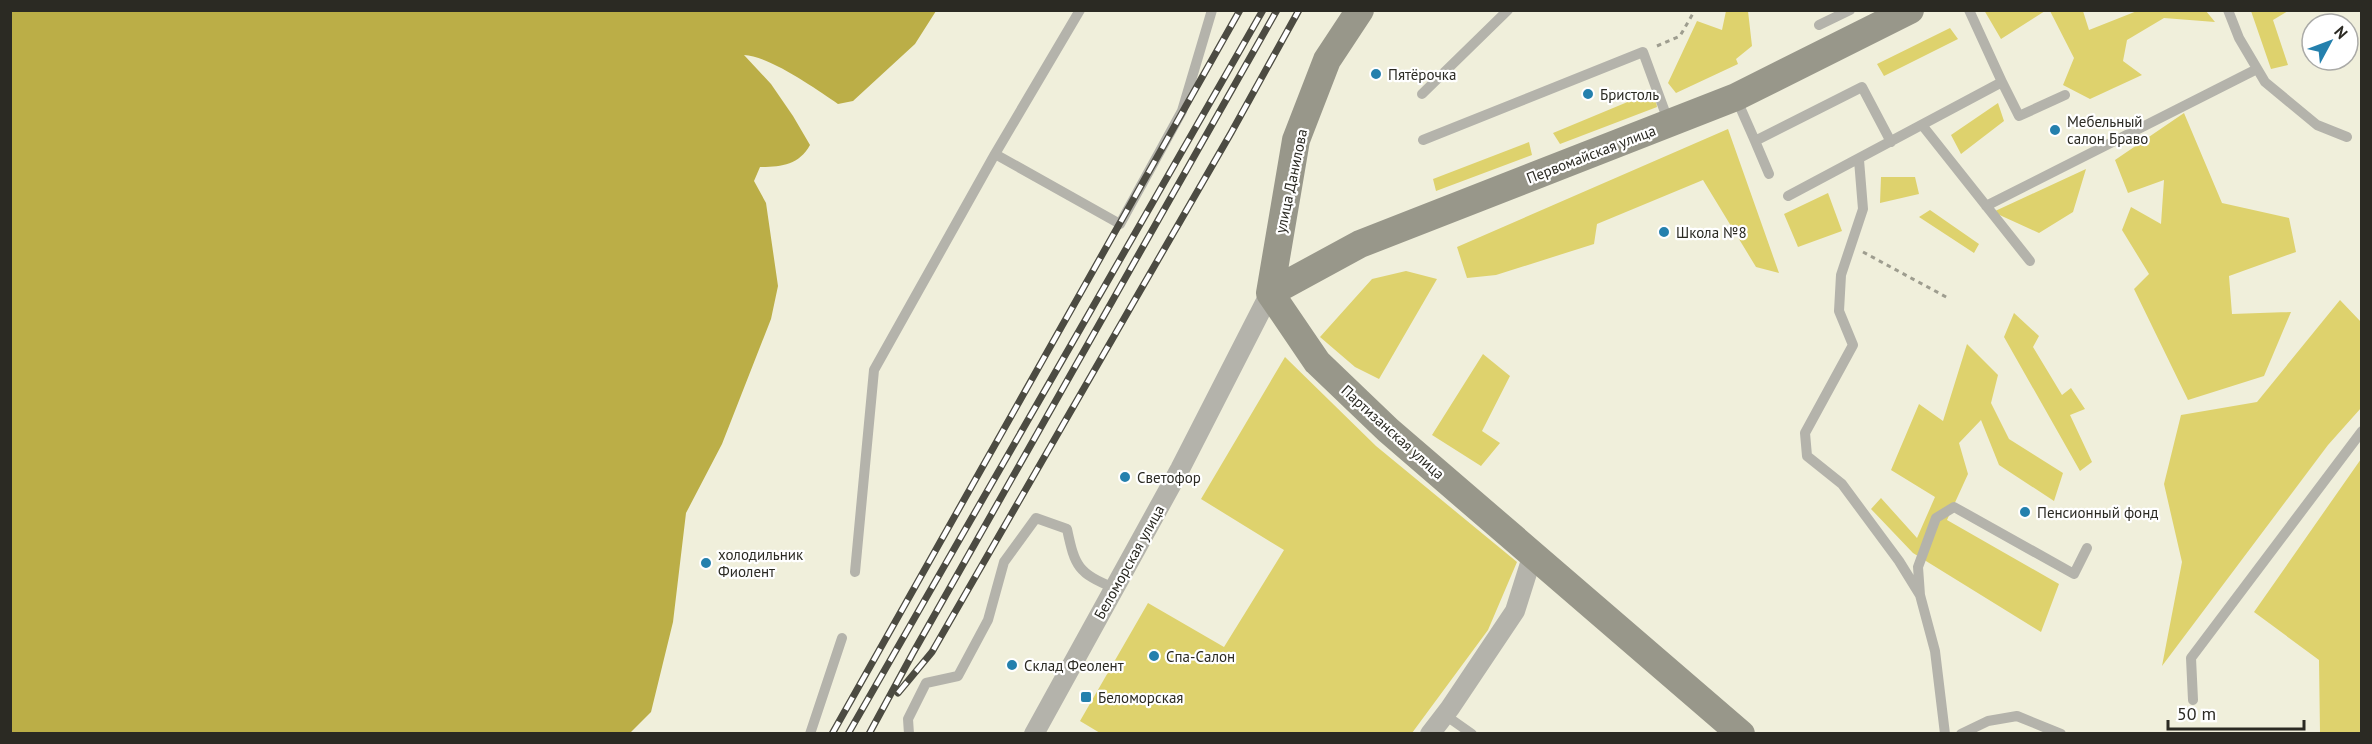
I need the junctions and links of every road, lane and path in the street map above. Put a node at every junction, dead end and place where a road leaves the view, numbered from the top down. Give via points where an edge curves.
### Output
1 (1080, 10) edge
2 (1212, 10) edge
3 (1360, 10) edge
4 (1508, 10) edge
5 (1695, 10) edge
6 (1850, 10) edge
7 (1970, 10) edge
8 (2228, 10) edge
9 (1893, 14) edge
10 (1819, 25) dead end
11 (1643, 52) junction
12 (2257, 69) junction
13 (2002, 82) junction
14 (1422, 94) dead end
15 (2065, 95) dead end
16 (1736, 97) junction
17 (1669, 124) junction
18 (1922, 125) junction
19 (2347, 137) dead end
20 (1423, 140) dead end
21 (1755, 141) junction
22 (1891, 142) junction
23 (995, 154) junction
24 (1859, 159) junction
25 (1769, 174) dead end
26 (1788, 196) dead end
27 (1986, 206) junction
28 (1851, 245) junction
29 (2030, 261) dead end
30 (1270, 293) junction
31 (1948, 298) dead end
32 (2361, 431) edge
33 (2087, 548) dead end
34 (1533, 554) junction
35 (855, 572) dead end
36 (1114, 588) junction
37 (1920, 596) junction
38 (842, 638) dead end
39 (2193, 700) dead end
40 (1445, 715) junction
41 (810, 734) edge
42 (909, 734) edge
43 (1034, 734) edge
44 (1430, 734) edge
45 (1472, 734) edge
46 (1741, 734) edge
47 (1945, 734) edge
48 (1961, 734) edge
49 (2061, 734) edge

1 - 23 lane
2 - 23 lane via 1182,111 1120,224
3 - 30 main road, улица Данилова via 1327,60 1296,140
4 - 14 lane
5 - 11 path via 1680,36
6 - 10 lane
7 - 13 lane
8 - 12 lane
9 - 16 main road, Первомайская улица
11 - 17 lane
11 - 20 lane
12 - 19 lane via 2265,82 2317,125
12 - 27 lane
13 - 15 lane via 2019,116
13 - 18 lane
16 - 17 main road, Первомайская улица
16 - 21 lane
17 - 30 main road, Первомайская улица via 1360,244
18 - 22 lane
18 - 27 lane
21 - 22 lane via 1862,87
21 - 25 lane
22 - 24 lane
23 - 35 lane via 874,370
24 - 26 lane
24 - 28 lane via 1863,209
27 - 29 lane
28 - 31 path
28 - 37 lane via 1841,275 1839,311 1853,345 1806,433 1808,456 1842,484
30 - 34 main road, Партизанская улица via 1317,363 1388,430
30 - 36 street, Беломорская улица
32 - 39 lane via 2191,658
33 - 37 lane via 2074,574 1954,507 1936,518 1918,567
34 - 40 street via 1515,611
34 - 46 main road, Партизанская улица
36 - 42 lane via 1089,578 1073,560 1066,529 1036,518 1004,561 988,620 957,676 926,683 908,719
36 - 43 street, Беломорская улица
37 - 47 lane via 1935,651
38 - 41 lane
40 - 44 street
40 - 45 lane
48 - 49 lane via 1988,722 2017,717

